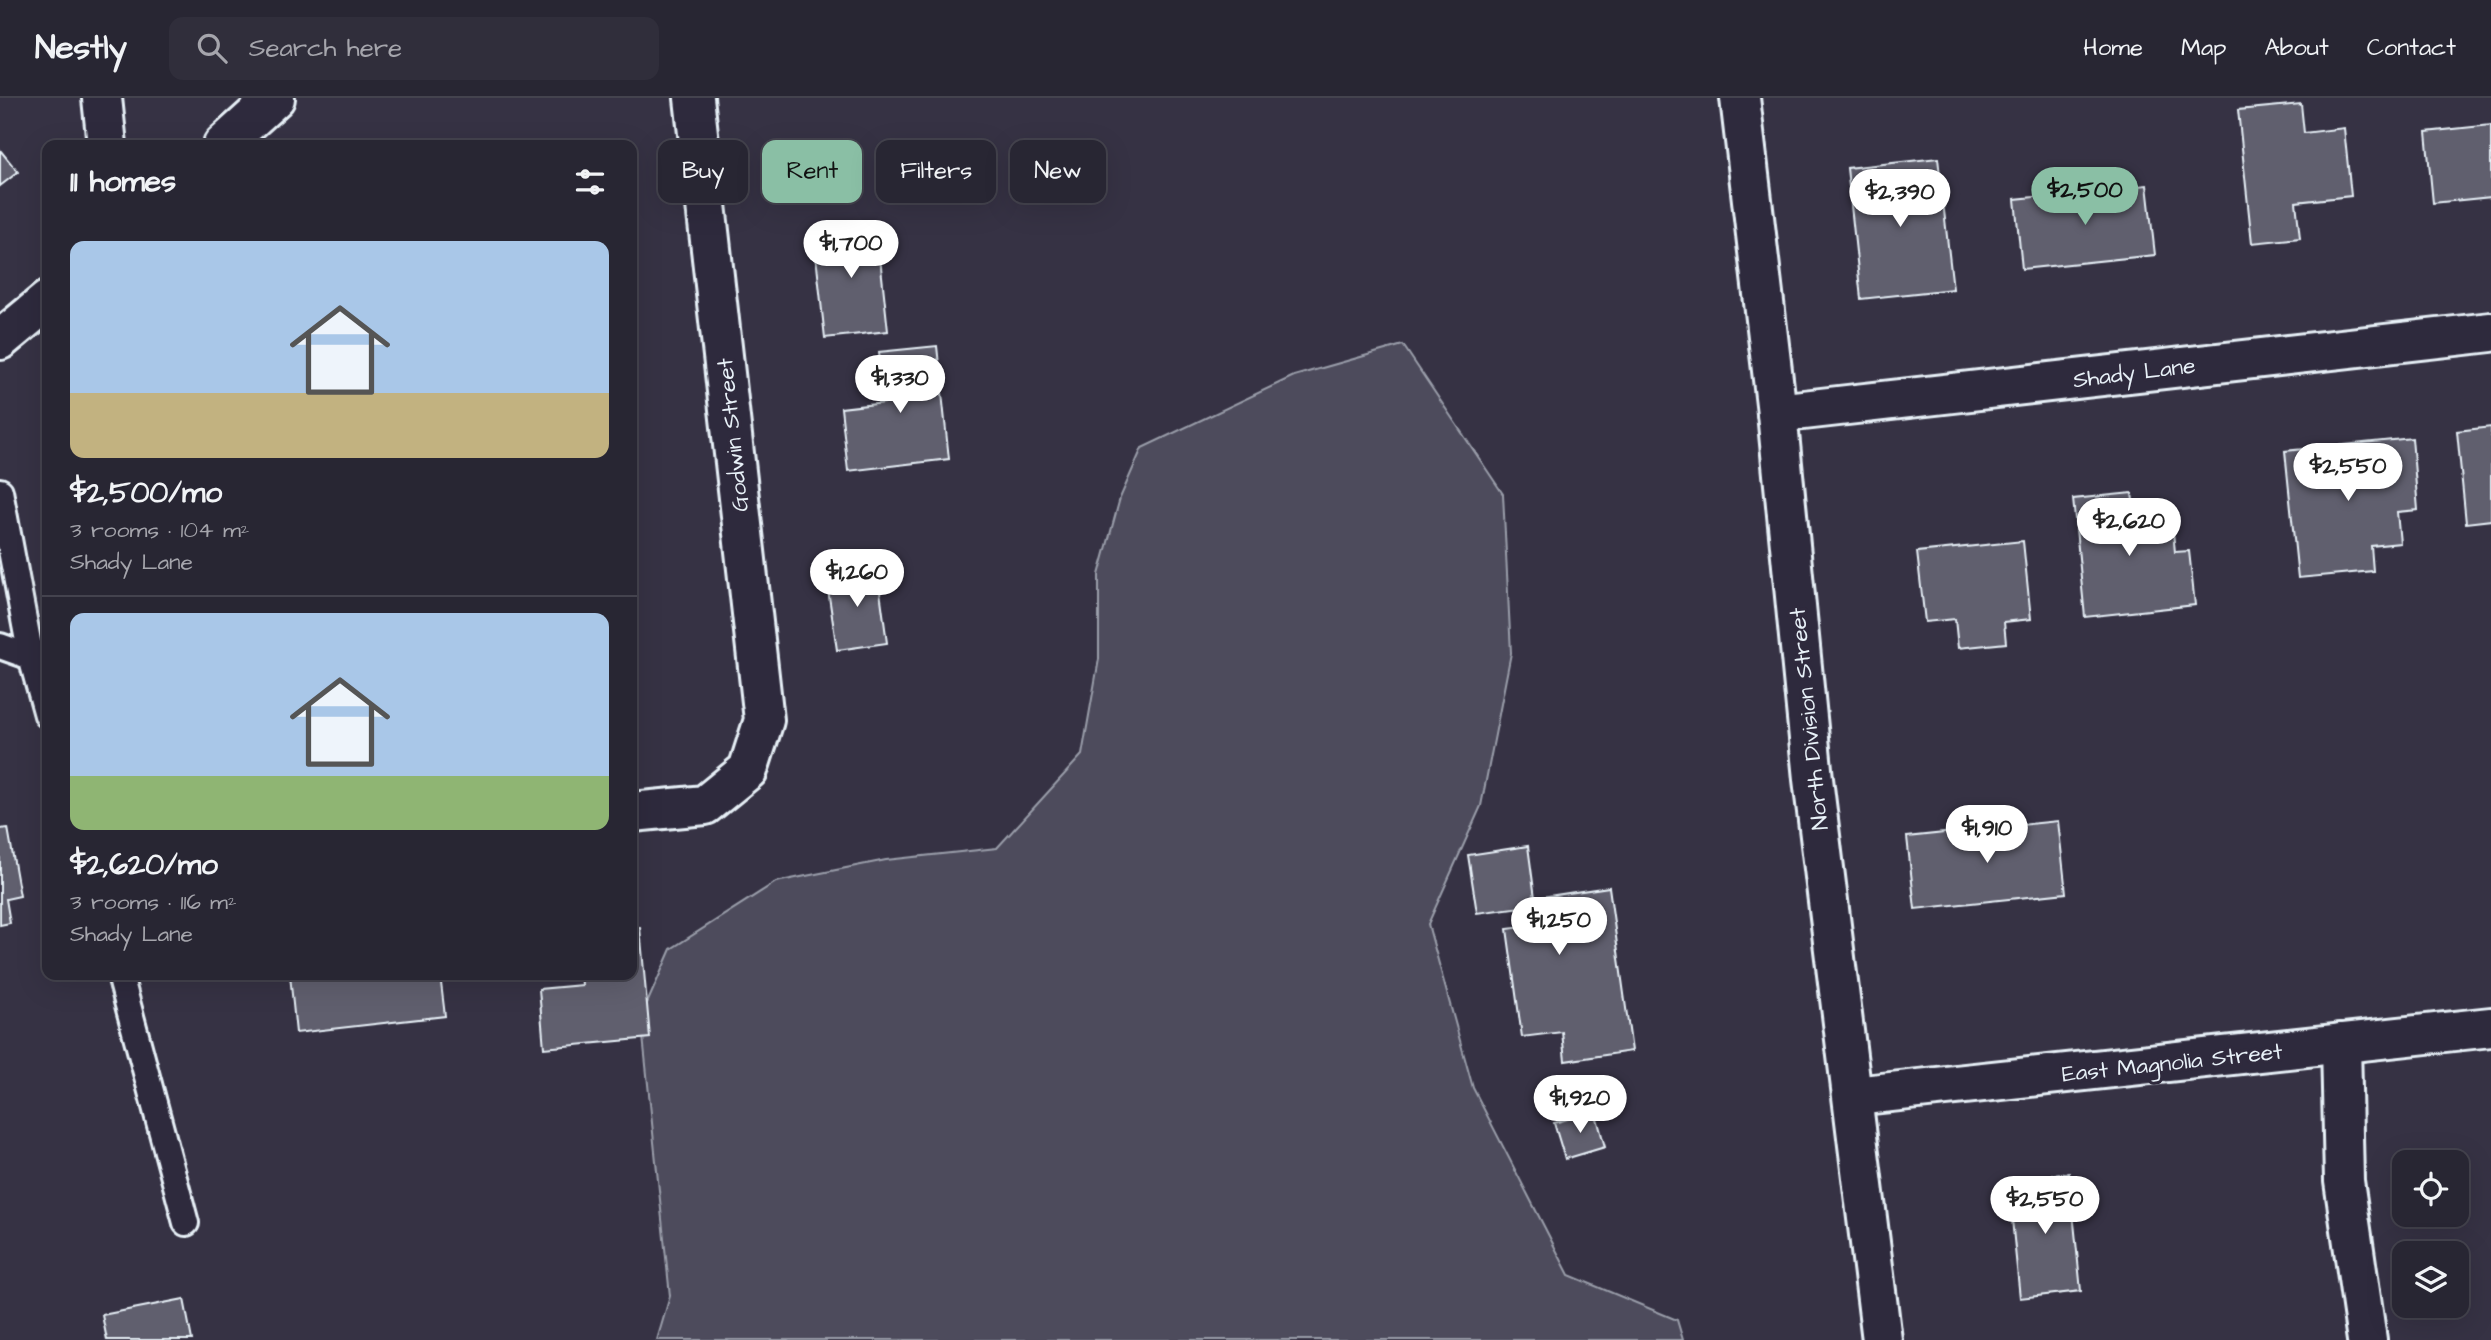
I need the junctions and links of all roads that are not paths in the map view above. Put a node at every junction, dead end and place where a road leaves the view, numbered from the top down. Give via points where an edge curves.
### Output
1 (102, 98) edge
2 (275, 98) edge
3 (694, 98) edge
4 (1740, 98) edge
5 (106, 140) edge
6 (229, 140) edge
7 (42, 305) edge
8 (2491, 331) edge
9 (0, 340) edge
10 (1777, 413) junction
11 (0, 491) edge
12 (0, 646) edge
13 (31, 657) junction
14 (42, 697) edge
15 (637, 812) edge
16 (121, 980) edge
17 (2491, 1027) edge
18 (2341, 1044) junction
19 (1854, 1096) junction
20 (186, 1223) dead end
21 (1882, 1340) edge
22 (2367, 1340) edge

1 - 5 street
2 - 6 street
3 - 15 street, Godwin Street via 764,720 748,770 705,805
4 - 10 street, North Division Street
7 - 9 street
8 - 10 street, Shady Lane
10 - 19 street, North Division Street via 1813,779
11 - 13 lane
12 - 13 lane
13 - 14 lane
16 - 20 lane
17 - 18 street, East Magnolia Street
18 - 19 street, East Magnolia Street
18 - 22 street via 2344,1181
19 - 21 street, North Division Street

